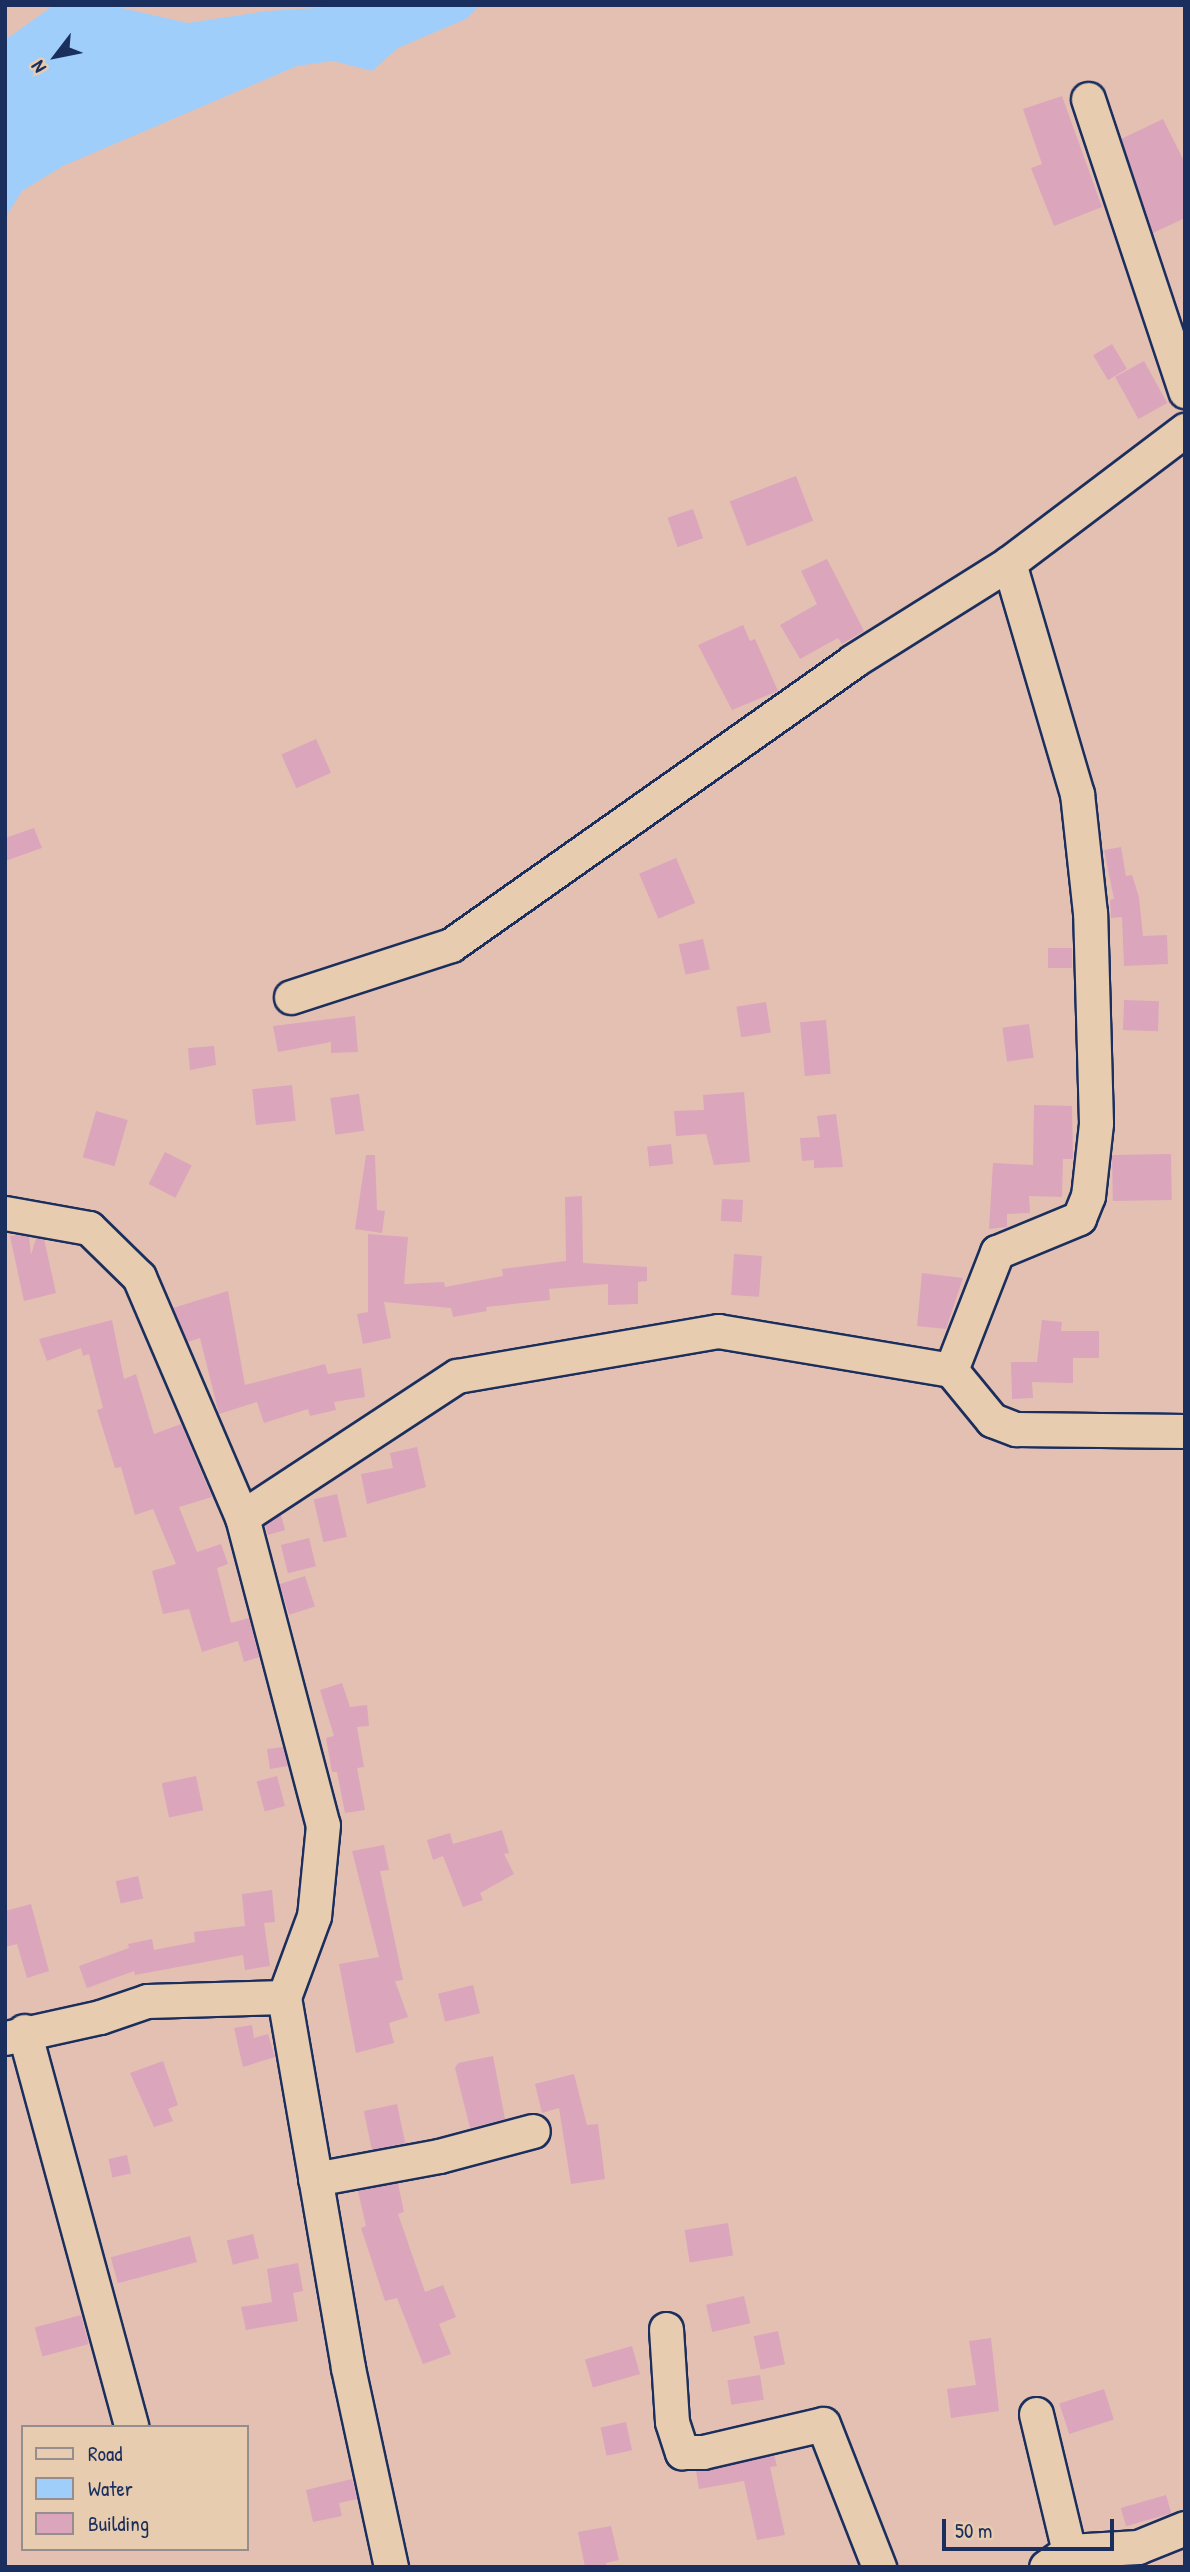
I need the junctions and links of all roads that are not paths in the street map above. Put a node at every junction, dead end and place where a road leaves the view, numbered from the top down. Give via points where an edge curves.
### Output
1 (1088, 99) dead end
2 (1185, 391) edge
3 (1185, 430) edge
4 (1009, 563) junction
5 (291, 997) dead end
6 (5, 1213) edge
7 (951, 1370) junction
8 (1185, 1431) edge
9 (242, 1517) junction
10 (284, 1997) junction
11 (14, 2034) edge
12 (533, 2131) dead end
13 (315, 2179) junction
14 (666, 2329) dead end
15 (1036, 2414) dead end
16 (131, 2425) edge
17 (1185, 2528) edge
18 (1058, 2559) edge
19 (391, 2567) edge
20 (879, 2567) edge

1 - 2 street via 1163,338
3 - 4 street
4 - 5 street via 853,661 451,945
4 - 7 street via 1077,794 1090,913 1096,1123 1088,1196 1079,1219 997,1252
6 - 9 street via 89,1228 139,1277
7 - 8 street via 992,1420 1016,1429
7 - 9 street via 718,1331 457,1376
9 - 10 street via 323,1825 314,1916
10 - 11 street via 147,2001 100,2017
10 - 13 street
11 - 16 street
12 - 13 street via 439,2156
13 - 19 street via 348,2368
14 - 20 street via 672,2422 682,2452 703,2452 823,2424
15 - 18 street
17 - 18 street via 1138,2547

